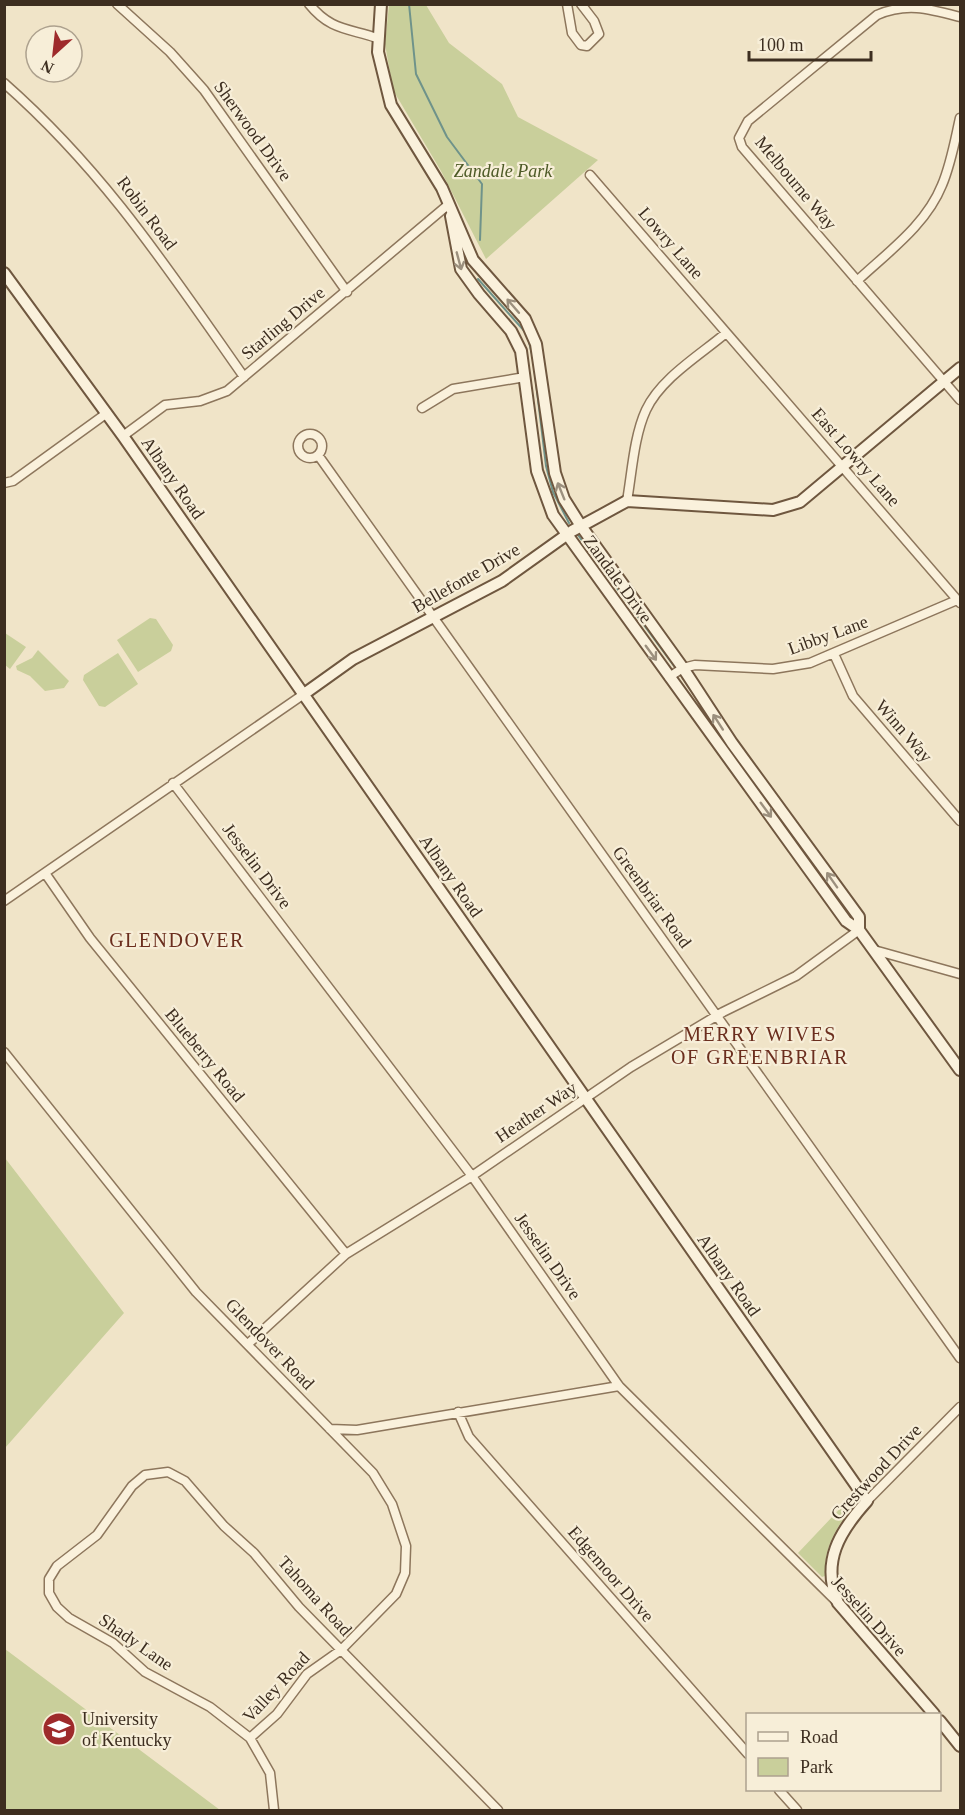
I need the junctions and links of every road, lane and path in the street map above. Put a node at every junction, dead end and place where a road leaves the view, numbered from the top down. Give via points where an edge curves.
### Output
1 (117, 4) edge
2 (309, 4) edge
3 (381, 4) edge
4 (567, 4) edge
5 (581, 4) edge
6 (960, 17) edge
7 (377, 39) junction
8 (4, 83) edge
9 (960, 118) edge
10 (590, 175) dead end
11 (449, 204) junction
12 (4, 273) edge
13 (857, 280) junction
14 (346, 292) junction
15 (726, 333) junction
16 (960, 368) edge
17 (244, 377) junction
18 (525, 377) junction
19 (945, 382) junction
20 (960, 400) edge
21 (422, 408) dead end
22 (107, 413) junction
23 (123, 436) junction
24 (318, 455) dead end
25 (842, 468) junction
26 (4, 483) edge
27 (627, 501) junction
28 (581, 526) junction
29 (566, 535) junction
30 (959, 601) edge
31 (432, 617) junction
32 (834, 654) junction
33 (683, 668) junction
34 (669, 677) junction
35 (303, 694) junction
36 (173, 783) junction
37 (960, 821) edge
38 (45, 873) junction
39 (4, 901) edge
40 (859, 930) junction
41 (874, 950) junction
42 (960, 974) edge
43 (717, 1016) junction
44 (4, 1052) edge
45 (960, 1070) edge
46 (585, 1099) junction
47 (472, 1176) junction
48 (346, 1254) junction
49 (248, 1344) junction
50 (960, 1359) edge
51 (619, 1386) junction
52 (960, 1407) edge
53 (458, 1412) junction
54 (330, 1429) junction
55 (867, 1501) junction
56 (104, 1527) joint
57 (838, 1603) junction
58 (341, 1650) junction
59 (933, 1713) edge
60 (941, 1723) edge
61 (250, 1738) junction
62 (960, 1746) edge
63 (746, 1753) edge
64 (780, 1791) edge
65 (274, 1810) edge
66 (498, 1810) edge
67 (797, 1810) edge

1 - 14 street, Sherwood Drive via 170,52 204,90
2 - 7 street via 332,26
3 - 7 street, Zandale Drive
4 - 5 street via 572,33 581,45 587,46 599,34 599,28
6 - 13 street, Melbourne Way via 918,6 894,8 877,15 748,121 740,134 742,147
7 - 11 street, Zandale Drive via 391,105
8 - 17 street, Robin Road via 56,130 113,194
9 - 13 street via 947,173 936,198 916,227
10 - 15 street, Lowry Lane
11 - 14 street, Starling Drive
11 -> 18 street, Zandale Drive via 461,269 516,338
28 -> 11 street, Zandale Drive via 564,499 555,473 541,368 530,329 473,260
12 - 22 street, Albany Road
13 - 19 street, Melbourne Way
14 - 17 street, Starling Drive
15 - 25 street, East Lowry Lane
15 - 27 street via 652,400 643,419
16 - 19 street
17 - 23 street, Starling Drive via 218,395 165,405
18 - 21 street via 453,389
18 - 29 street, Zandale Drive via 540,481 553,515
19 - 20 street, Melbourne Way
19 - 25 street
22 - 23 street, Albany Road
22 - 26 street via 13,481
23 - 35 street, Albany Road
24 - 31 street, Greenbriar Road
25 - 27 street via 810,496 782,508
25 - 30 street, East Lowry Lane
27 - 28 street, Bellefonte Drive
28 - 29 street, Bellefonte Drive
28 - 33 street, Zandale Drive
29 - 31 street, Bellefonte Drive via 509,576
29 -> 34 street, Zandale Drive
30 - 32 street, Libby Lane
31 - 35 street, Bellefonte Drive via 353,659
31 - 43 street, Greenbriar Road
32 - 33 street, Libby Lane via 786,668
32 - 37 street, Winn Way via 853,696
33 - 34 street, Libby Lane
40 -> 33 street, Zandale Drive via 859,917 732,743
34 -> 40 street, Zandale Drive via 846,921
35 - 36 street, Bellefonte Drive
35 - 46 street, Albany Road
36 - 38 street, Bellefonte Drive
36 - 47 street, Jesselin Drive
38 - 39 street, Bellefonte Drive
38 - 48 street, Blueberry Road via 97,947
40 - 41 street, Zandale Drive
40 - 43 street, Heather Way via 796,976
41 - 42 street
41 - 45 street, Zandale Drive
43 - 46 street, Heather Way
43 - 50 street, Greenbriar Road
44 - 49 street, Glendover Road via 167,1258
46 - 47 street, Heather Way
46 - 55 street, Albany Road
47 - 48 street, Heather Way
47 - 51 street, Jesselin Drive
48 - 49 street, Heather Way
49 - 54 street, Glendover Road
51 - 53 street
51 - 57 street, Jesselin Drive
52 - 55 street, Crestwood Drive
53 - 54 street via 357,1430
53 - 63 street, Edgemoor Drive via 468,1437
54 - 58 street, Valley Road via 380,1482 406,1546 405,1573 396,1594
55 - 57 street, Crestwood Drive via 834,1547 831,1578
56 - 58 street, Tahoma Road via 140,1478 159,1472 177,1475
56 - 61 street, Shady Lane via 53,1570 48,1587 57,1607 113,1643 145,1672 210,1707
57 - 59 street, Jesselin Drive
58 - 61 street, Valley Road via 307,1674 277,1713
58 - 66 street, Tahoma Road
60 - 62 street
61 - 65 street, Shady Lane via 270,1773
64 - 67 street

